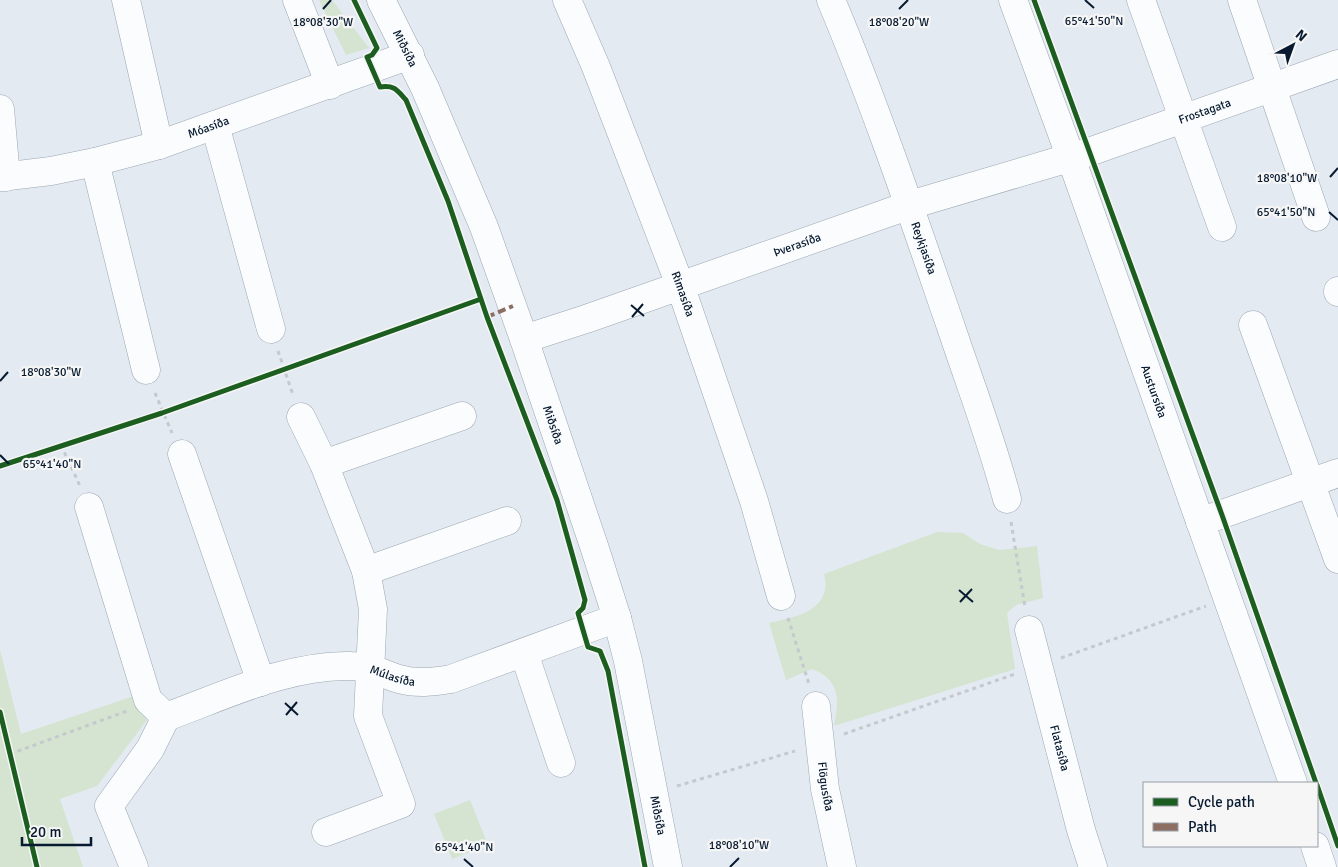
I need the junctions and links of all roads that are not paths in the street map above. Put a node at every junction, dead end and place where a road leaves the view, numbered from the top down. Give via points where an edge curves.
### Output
1 (126, 0) edge
2 (296, 0) edge
3 (381, 0) edge
4 (567, 0) edge
5 (830, 0) edge
6 (1014, 0) edge
7 (1141, 0) edge
8 (1242, 0) edge
9 (410, 55) junction
10 (1338, 64) edge
11 (330, 85) junction
12 (1272, 88) junction
13 (0, 109) edge
14 (1183, 119) junction
15 (215, 125) junction
16 (159, 145) junction
17 (1071, 158) junction
18 (95, 162) junction
19 (3, 177) edge
20 (910, 205) junction
21 (1316, 217) dead end
22 (1222, 227) dead end
23 (680, 285) junction
24 (1253, 325) dead end
25 (270, 329) road end
26 (524, 339) junction
27 (146, 370) road end
28 (462, 416) dead end
29 (302, 417) road end
30 (182, 454) road end
31 (324, 464) junction
32 (1338, 473) edge
33 (1310, 483) junction
34 (1007, 499) road end
35 (89, 507) road end
36 (507, 521) dead end
37 (1200, 522) junction
38 (1338, 559) edge
39 (366, 571) junction
40 (781, 596) road end
41 (617, 618) junction
42 (1029, 630) road end
43 (524, 653) junction
44 (371, 669) junction
45 (261, 682) junction
46 (816, 706) road end
47 (166, 717) junction
48 (561, 763) dead end
49 (1292, 782) edge
50 (326, 832) dead end
51 (1315, 847) edge
52 (134, 867) edge
53 (668, 867) edge
54 (842, 867) edge
55 (1093, 867) edge
56 (1322, 867) edge

1 - 16 street
2 - 11 street
3 - 9 street, Miðsíða
4 - 23 street, Rimasíða
5 - 20 street, Reykjasíða
6 - 17 street, Austursíða
7 - 14 street
8 - 12 street
9 - 11 street, Móasíða
9 - 26 street, Miðsíða via 484,227
10 - 12 street, Frostagata
11 - 15 street, Móasíða
12 - 14 street, Frostagata
12 - 21 street
13 - 19 street
14 - 17 street, Frostagata
14 - 22 street
15 - 16 street, Móasíða
15 - 25 street
16 - 18 street, Móasíða
17 - 20 street, Þverasíða
17 - 37 street, Austursíða
18 - 19 street, Móasíða
18 - 27 street
20 - 23 street, Þverasíða
20 - 34 street, Reykjasíða
23 - 26 street, Þverasíða
23 - 40 street, Rimasíða via 754,501
24 - 33 street
26 - 41 street, Miðsíða
28 - 31 street
29 - 31 street
30 - 45 street
31 - 39 street
32 - 33 street
33 - 37 street
33 - 38 street
35 - 47 street via 148,700
36 - 39 street
37 - 49 street, Austursíða
39 - 44 street via 373,609
41 - 43 street, Múlasíða
41 - 53 street, Miðsíða
42 - 55 street, Flatasíða
43 - 44 street, Múlasíða via 451,679 428,683 400,679
43 - 48 street
44 - 45 street, Múlasíða via 327,666
44 - 50 street via 368,716 401,804
45 - 47 street, Múlasíða
46 - 54 street, Flögusíða via 825,790
47 - 52 street via 150,749 109,806
51 - 56 street

